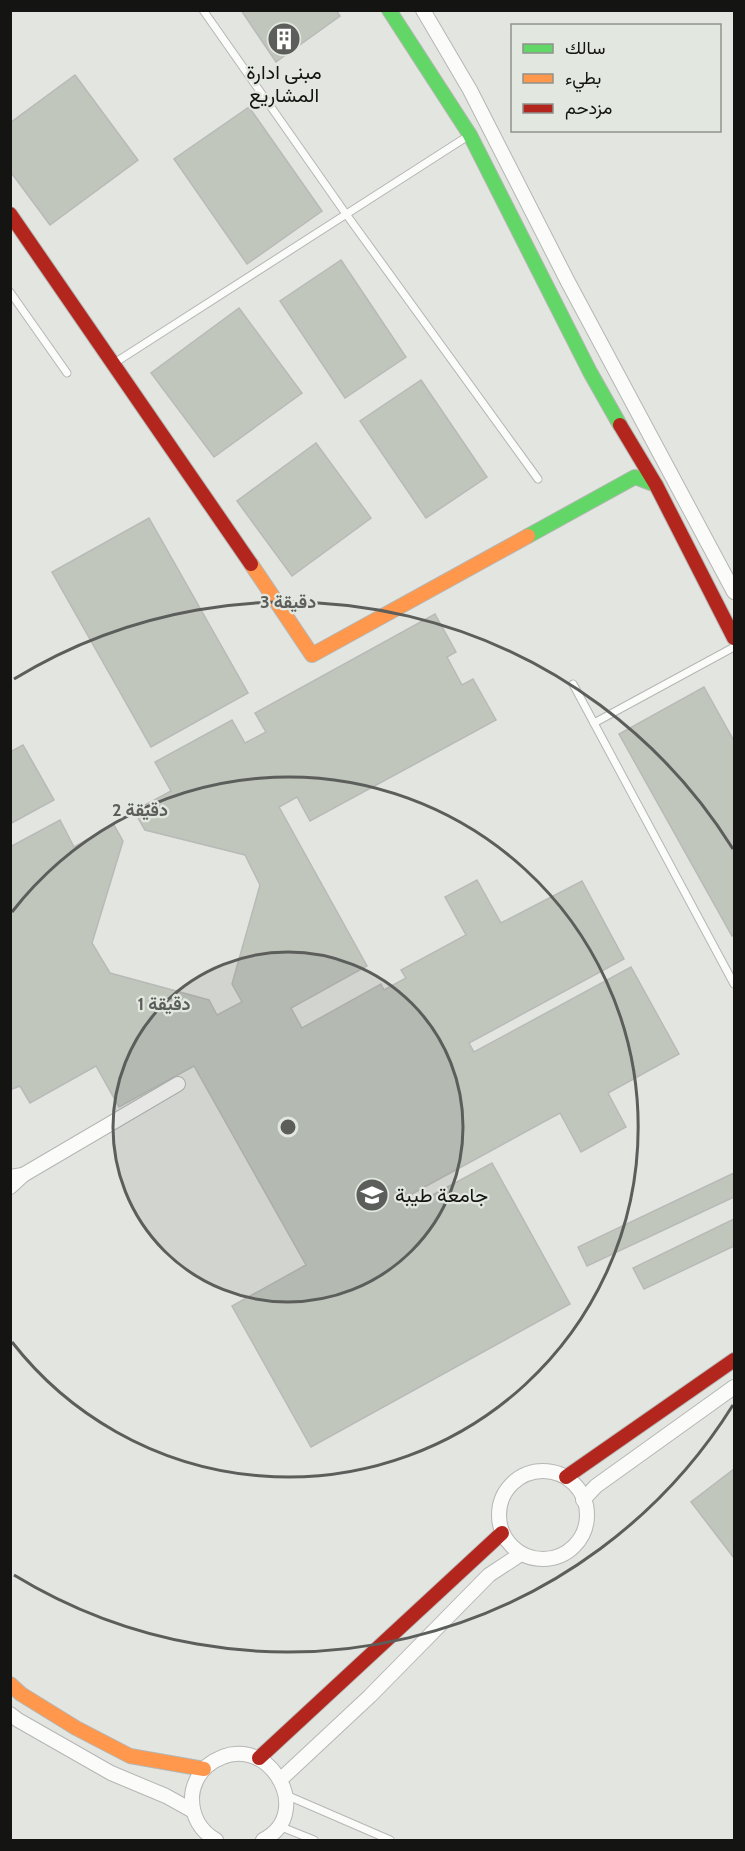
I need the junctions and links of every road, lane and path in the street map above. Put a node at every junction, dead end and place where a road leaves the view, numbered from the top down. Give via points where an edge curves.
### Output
1 (203, 10) edge
2 (389, 10) edge
3 (423, 10) edge
4 (470, 135) junction
5 (10, 214) edge
6 (346, 214) junction
7 (10, 292) edge
8 (113, 364) junction
9 (68, 373) dead end
10 (538, 479) dead end
11 (656, 485) junction
12 (735, 592) edge
13 (735, 638) edge
14 (735, 646) edge
15 (573, 684) dead end
16 (594, 723) junction
17 (735, 984) edge
18 (178, 1084) dead end
19 (17, 1176) edge
20 (10, 1187) edge
21 (735, 1360) edge
22 (735, 1386) edge
23 (566, 1477) junction
24 (584, 1500) junction
25 (502, 1533) junction
26 (521, 1554) junction
27 (10, 1684) edge
28 (10, 1714) edge
29 (259, 1758) junction
30 (204, 1769) junction
31 (281, 1779) junction
32 (286, 1795) junction
33 (193, 1811) junction
34 (279, 1826) junction
35 (216, 1840) edge
36 (263, 1840) edge
37 (314, 1840) edge
38 (390, 1840) edge

1 - 6 lane
2 - 4 street
3 - 12 street via 470,90
4 - 6 lane
4 - 11 street via 590,372
5 - 8 street
6 - 8 lane
6 - 10 lane
7 - 9 lane
8 - 11 street via 312,655 634,477
11 - 13 street
14 - 16 lane
15 - 16 lane
16 - 17 lane
18 - 19 street
19 - 20 street
21 - 23 street
22 - 24 street via 596,1486
23 - 24 street
23 - 25 street via 539,1471 513,1482 499,1505
24 - 26 street via 585,1529 566,1554 536,1559
25 - 26 street
25 - 29 street
26 - 31 street via 489,1575 370,1696
27 - 30 street via 76,1728 129,1756
28 - 33 street via 111,1773
29 - 30 street via 229,1754
29 - 31 street
30 - 33 street via 192,1796
31 - 32 street
32 - 34 street
32 - 38 lane
33 - 35 street via 199,1825
34 - 36 street
34 - 37 lane

